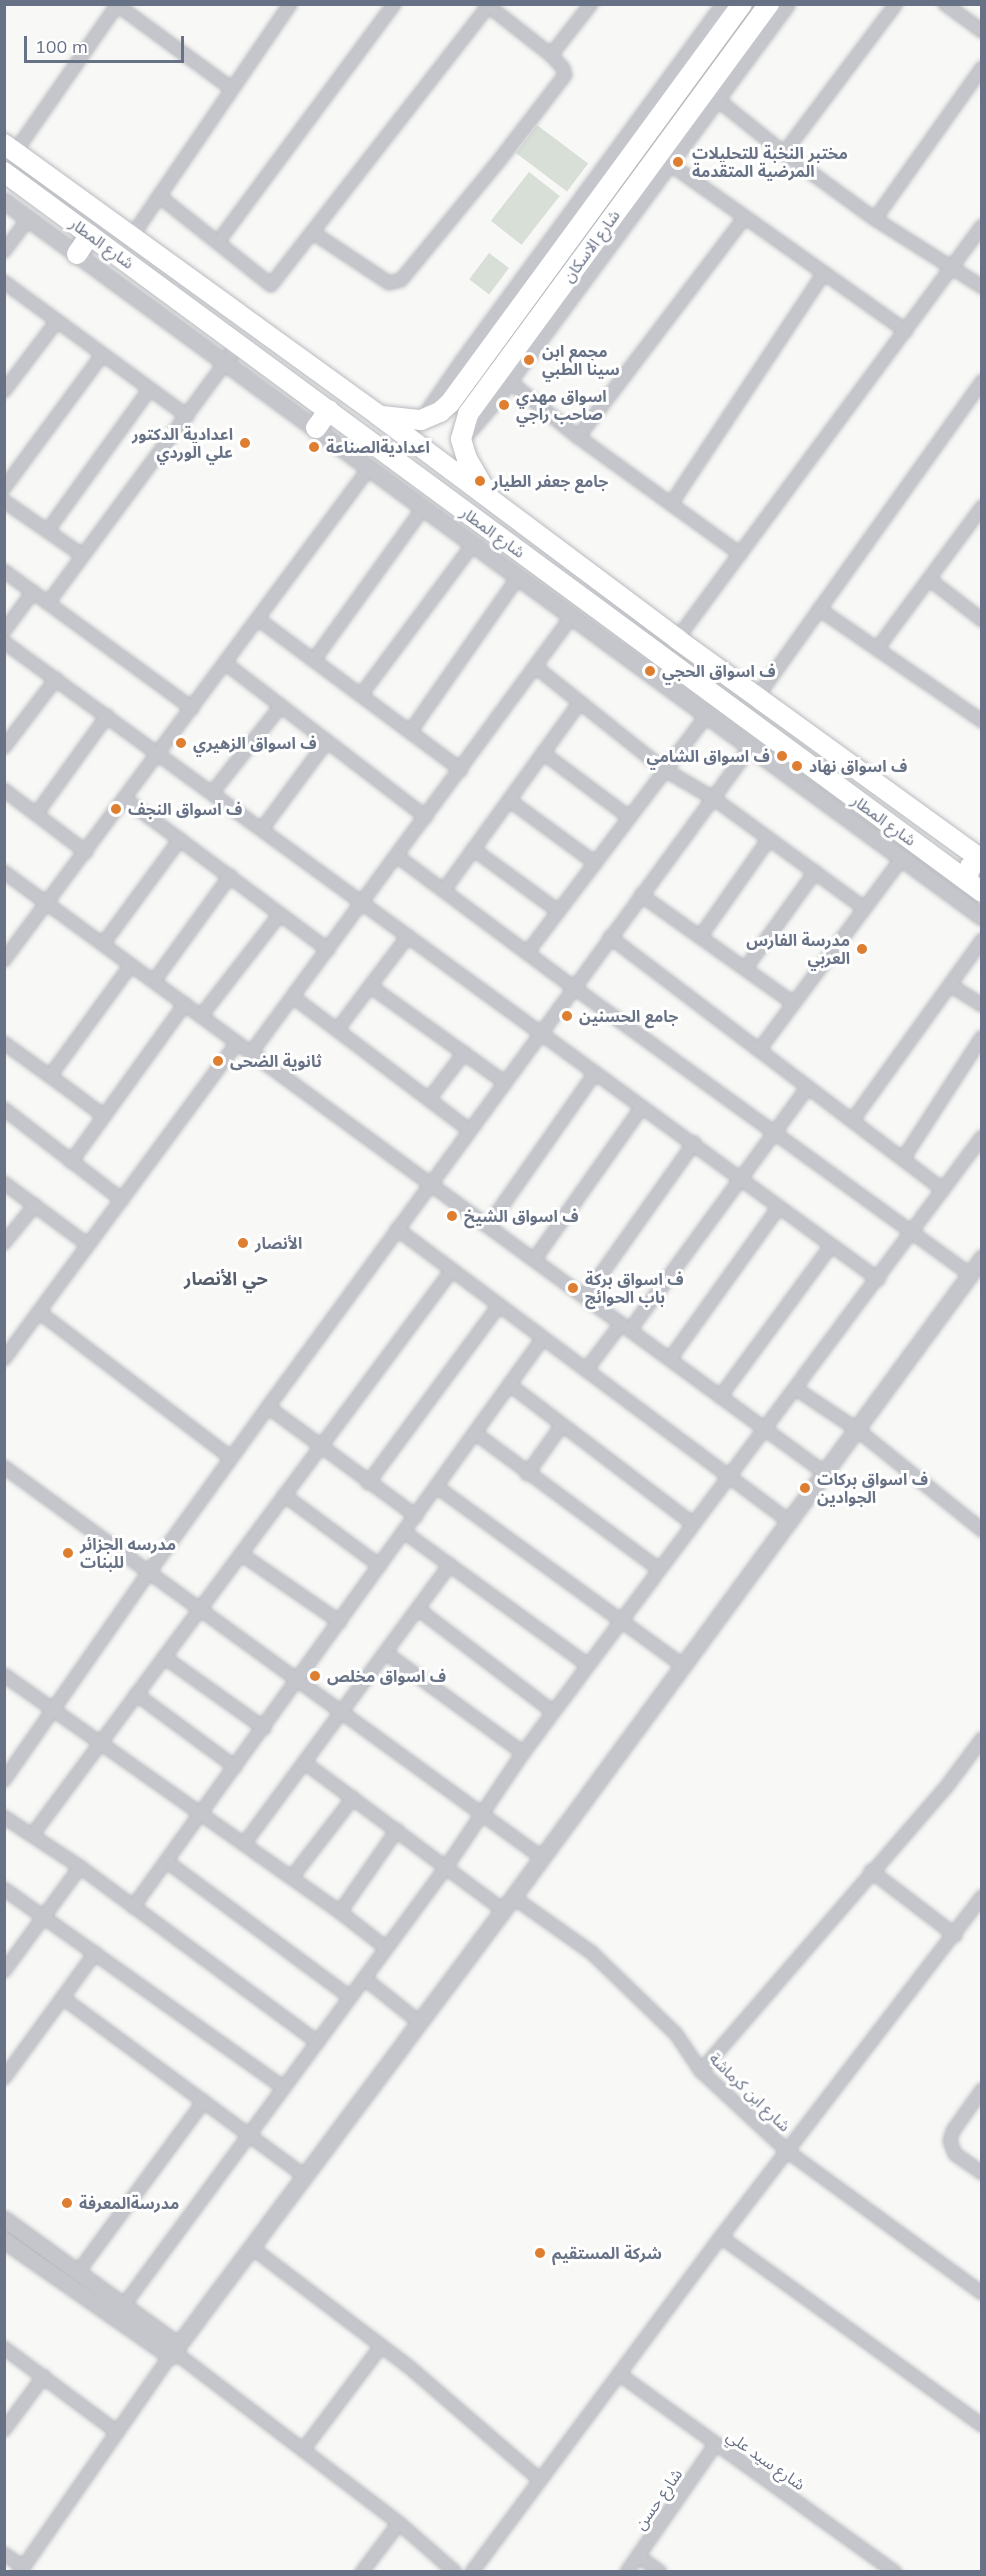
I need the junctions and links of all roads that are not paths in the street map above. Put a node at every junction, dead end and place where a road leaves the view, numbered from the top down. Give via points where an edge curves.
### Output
1 (290, 4) edge
2 (394, 4) edge
3 (591, 4) edge
4 (723, 4) edge
5 (742, 4) edge
6 (769, 4) edge
7 (786, 4) edge
8 (896, 4) edge
9 (945, 4) edge
10 (117, 5) edge
11 (488, 5) edge
12 (981, 31) edge
13 (551, 55) junction
14 (981, 68) edge
15 (232, 89) junction
16 (718, 100) junction
17 (654, 110) junction
18 (10, 148) edge
19 (784, 153) junction
20 (670, 164) junction
21 (4, 172) edge
22 (159, 196) junction
23 (4, 201) edge
24 (630, 204) junction
25 (744, 218) junction
26 (28, 219) junction
27 (875, 219) junction
28 (981, 226) edge
29 (312, 232) junction
30 (90, 235) junction
31 (132, 236) junction
32 (218, 242) junction
33 (4, 251) edge
34 (155, 252) junction
35 (77, 254) junction
36 (952, 266) junction
37 (141, 272) junction
38 (824, 273) junction
39 (4, 282) edge
40 (195, 283) junction
41 (981, 287) edge
42 (515, 300) junction
43 (181, 303) junction
44 (57, 321) junction
45 (906, 331) junction
46 (501, 333) junction
47 (239, 344) junction
48 (520, 344) junction
49 (102, 355) junction
50 (485, 355) junction
51 (226, 362) junction
52 (506, 374) junction
53 (980, 388) edge
54 (149, 390) junction
55 (4, 391) edge
56 (329, 410) junction
57 (378, 415) junction
58 (187, 416) junction
59 (421, 420) junction
60 (316, 428) junction
61 (579, 437) junction
62 (370, 467) junction
63 (4, 488) edge
64 (489, 497) junction
65 (4, 501) edge
66 (671, 504) junction
67 (424, 507) junction
68 (981, 507) edge
69 (48, 530) junction
70 (473, 544) junction
71 (740, 554) junction
72 (82, 555) junction
73 (4, 571) edge
74 (518, 577) junction
75 (929, 579) junction
76 (33, 592) junction
77 (48, 603) junction
78 (819, 609) junction
79 (572, 616) junction
80 (258, 619) junction
81 (981, 620) edge
82 (4, 631) edge
83 (677, 639) junction
84 (4, 642) edge
85 (877, 649) junction
86 (314, 660) junction
87 (225, 663) junction
88 (537, 668) junction
89 (56, 679) junction
90 (361, 695) junction
91 (757, 697) junction
92 (580, 702) junction
93 (281, 706) junction
94 (192, 708) junction
95 (107, 716) junction
96 (706, 716) junction
97 (981, 721) edge
98 (410, 732) junction
99 (327, 741) junction
100 (4, 747) edge
101 (750, 748) junction
102 (543, 753) junction
103 (158, 754) junction
104 (460, 770) junction
105 (665, 770) junction
106 (4, 790) edge
107 (212, 793) junction
108 (712, 798) junction
109 (125, 799) junction
110 (509, 800) junction
111 (37, 813) junction
112 (426, 817) junction
113 (629, 817) junction
114 (262, 830) junction
115 (945, 834) junction
116 (180, 839) junction
117 (769, 839) junction
118 (473, 849) junction
119 (86, 852) junction
120 (398, 856) junction
121 (932, 856) junction
122 (902, 858) junction
123 (981, 860) edge
124 (595, 862) junction
125 (4, 872) edge
126 (815, 872) junction
127 (230, 876) junction
128 (974, 886) edge
129 (444, 890) junction
130 (641, 895) junction
131 (363, 902) junction
132 (48, 904) junction
133 (864, 908) junction
134 (558, 911) junction
135 (280, 914) junction
136 (981, 916) edge
137 (408, 936) junction
138 (610, 937) junction
139 (700, 937) junction
140 (981, 940) edge
141 (103, 944) junction
142 (328, 950) junction
143 (527, 953) junction
144 (4, 960) edge
145 (131, 965) junction
146 (745, 969) junction
147 (154, 981) junction
148 (950, 985) junction
149 (370, 986) junction
150 (573, 987) junction
151 (292, 997) junction
152 (793, 1003) junction
153 (185, 1004) junction
154 (981, 1005) edge
155 (201, 1016) junction
156 (337, 1030) junction
157 (541, 1032) junction
158 (4, 1043) edge
159 (237, 1043) junction
160 (979, 1044) edge
161 (759, 1050) junction
162 (251, 1053) junction
163 (464, 1053) junction
164 (595, 1072) junction
165 (50, 1076) junction
166 (504, 1082) junction
167 (808, 1087) junction
168 (429, 1099) junction
169 (642, 1107) junction
170 (4, 1109) edge
171 (104, 1116) junction
172 (852, 1121) junction
173 (469, 1130) junction
174 (774, 1133) junction
175 (981, 1137) edge
176 (694, 1143) junction
177 (903, 1159) junction
178 (71, 1162) junction
179 (742, 1179) junction
180 (4, 1182) edge
181 (429, 1183) junction
182 (943, 1190) junction
183 (122, 1200) junction
184 (35, 1205) junction
185 (779, 1207) junction
186 (488, 1226) junction
187 (397, 1229) junction
188 (912, 1233) junction
189 (4, 1243) edge
190 (88, 1245) junction
191 (831, 1245) junction
192 (981, 1258) edge
193 (534, 1260) junction
194 (452, 1270) junction
195 (969, 1274) junction
196 (878, 1279) junction
197 (585, 1297) junction
198 (499, 1305) junction
199 (39, 1312) junction
200 (625, 1327) junction
201 (543, 1338) junction
202 (4, 1359) edge
203 (670, 1359) junction
204 (586, 1370) junction
205 (510, 1385) junction
206 (796, 1389) junction
207 (720, 1396) junction
208 (268, 1407) junction
209 (562, 1425) junction
210 (855, 1428) junction
211 (765, 1430) junction
212 (475, 1433) junction
213 (320, 1448) junction
214 (231, 1458) junction
215 (4, 1467) edge
216 (822, 1471) junction
217 (527, 1474) junction
218 (727, 1476) junction
219 (368, 1484) junction
220 (437, 1487) junction
221 (284, 1495) junction
222 (416, 1516) junction
223 (787, 1520) junction
224 (692, 1523) junction
225 (981, 1530) edge
226 (404, 1532) junction
227 (241, 1554) junction
228 (380, 1566) junction
229 (450, 1566) junction
230 (659, 1569) junction
231 (149, 1572) junction
232 (200, 1609) junction
233 (418, 1609) junction
234 (621, 1620) junction
235 (340, 1622) junction
236 (386, 1653) junction
237 (164, 1657) junction
238 (681, 1664) junction
239 (588, 1665) junction
240 (4, 1675) edge
241 (299, 1681) junction
242 (136, 1694) junction
243 (53, 1710) junction
244 (553, 1712) junction
245 (343, 1713) junction
246 (264, 1728) junction
247 (981, 1739) edge
248 (100, 1743) junction
249 (522, 1753) junction
250 (305, 1763) junction
251 (236, 1767) junction
252 (4, 1780) edge
253 (352, 1798) junction
254 (201, 1815) junction
255 (483, 1815) junction
256 (4, 1817) edge
257 (397, 1830) junction
258 (33, 1834) junction
259 (244, 1844) junction
260 (541, 1857) junction
261 (166, 1861) junction
262 (447, 1866) junction
263 (80, 1867) junction
264 (871, 1871) junction
265 (292, 1877) junction
266 (4, 1889) edge
267 (513, 1897) junction
268 (981, 1897) edge
269 (133, 1907) junction
270 (503, 1910) junction
271 (340, 1912) junction
272 (44, 1917) junction
273 (955, 1935) junction
274 (386, 1948) junction
275 (95, 1953) junction
276 (4, 1971) edge
277 (364, 1978) junction
278 (350, 1997) junction
279 (63, 1998) junction
280 (419, 2022) junction
281 (316, 2042) junction
282 (701, 2071) junction
283 (4, 2078) edge
284 (283, 2087) junction
285 (981, 2090) edge
286 (204, 2101) junction
287 (248, 2134) junction
288 (787, 2151) junction
289 (981, 2173) edge
290 (304, 2176) junction
291 (4, 2219) edge
292 (721, 2237) junction
293 (4, 2240) edge
294 (251, 2247) junction
295 (78, 2272) junction
296 (981, 2293) edge
297 (124, 2305) junction
298 (381, 2346) junction
299 (4, 2348) edge
300 (174, 2350) junction
301 (619, 2374) junction
302 (44, 2376) junction
303 (981, 2425) edge
304 (4, 2430) edge
305 (117, 2432) junction
306 (715, 2445) junction
307 (303, 2450) junction
308 (539, 2479) junction
309 (399, 2523) junction
310 (4, 2554) edge
311 (638, 2556) junction
312 (22, 2569) edge
313 (362, 2571) edge
314 (455, 2571) edge
315 (472, 2571) edge
316 (627, 2571) edge
317 (660, 2571) edge
318 (895, 2571) edge

1 - 15 street
2 - 32 street
3 - 13 street
4 - 17 street
5 - 17 main road, شارع الاسكان
6 - 24 main road, شارع الاسكان
7 - 16 street
8 - 19 street
9 - 12 street
10 - 15 street
10 - 18 street
11 - 13 street
11 - 29 street
13 - 29 street via 564,68 565,75 401,280 389,283
14 - 27 street
15 - 22 street
16 - 19 street
16 - 20 street
17 - 42 main road, شارع الاسكان
18 - 31 main road, شارع المطار
19 - 27 street
20 - 24 street
20 - 25 street
21 - 30 main road, شارع المطار
22 - 31 street
22 - 32 street
23 - 26 street
24 - 48 main road, شارع الاسكان
24 - 52 street
25 - 38 street
25 - 61 street
26 - 33 street
26 - 35 street
27 - 36 street
28 - 36 street
29 - 32 street via 271,285
30 - 35 main road
30 - 37 main road, شارع المطار
31 - 34 main road, شارع المطار
34 - 37 main road via 154,264
34 - 40 main road, شارع المطار
35 - 51 street
36 - 41 street
36 - 45 street
37 - 43 main road, شارع المطار
38 - 45 street
38 - 66 street
39 - 44 street
40 - 43 main road via 184,290
40 - 57 main road, شارع المطار
42 - 46 main road, شارع الاسكان
42 - 59 street
43 - 47 main road, شارع المطار
44 - 49 street
44 - 55 street
45 - 71 street
46 - 48 main road via 507,342
46 - 50 main road, شارع الاسكان
47 - 51 street
47 - 56 main road, شارع المطار
48 - 52 main road, شارع الاسكان
49 - 54 street
49 - 63 street
50 - 52 main road via 497,357
50 - 59 main road, شارع الاسكان via 450,402 440,412
51 - 58 street
51 - 60 street
52 - 61 street
52 - 64 main road, شارع الاسكان via 468,414 461,439 467,459
53 - 78 street
54 - 58 street
54 - 69 street
56 - 60 main road
56 - 121 main road, شارع المطار
57 - 59 main road
57 - 64 main road, شارع المطار
58 - 72 street
60 - 62 street
61 - 66 street
62 - 67 street
62 - 80 street
64 - 83 main road, شارع المطار
65 - 69 street
66 - 71 street
67 - 70 street
67 - 86 street
68 - 75 street
69 - 72 street
70 - 74 street
70 - 90 street
71 - 83 street
72 - 77 street
73 - 76 street
74 - 79 street
74 - 98 street
75 - 81 street
75 - 85 street
76 - 77 street
76 - 82 street
77 - 94 street
78 - 85 street
78 - 91 street
79 - 88 street
79 - 96 street
80 - 86 street
80 - 87 street
83 - 91 main road, شارع المطار
84 - 89 street
85 - 97 street
86 - 90 street
87 - 93 street
87 - 94 street
88 - 92 street
88 - 104 street
89 - 95 street
89 - 100 street
90 - 98 street
91 - 115 main road, شارع المطار
92 - 102 street
92 - 105 street
93 - 99 street
93 - 107 street
94 - 103 street
95 - 103 street
95 - 111 street
96 - 101 street
96 - 105 street
98 - 104 street
99 - 112 street
99 - 114 street
101 - 108 street
101 - 122 street
102 - 110 street
102 - 113 street
103 - 107 street
103 - 109 street
104 - 112 street
105 - 108 street
105 - 113 street
106 - 111 street
107 - 114 street
108 - 117 street
108 - 130 street
109 - 116 street
109 - 119 street
110 - 118 street
110 - 124 street
111 - 119 street
112 - 120 street
113 - 124 street
114 - 131 street
115 - 121 main road via 943,848
115 - 123 main road, شارع المطار
116 - 127 street
116 - 141 street
117 - 126 street
117 - 139 street
118 - 129 street
118 - 134 street
119 - 132 street
120 - 129 street
120 - 131 street
121 - 128 main road, شارع المطار
122 - 133 street
122 - 136 street
123 - 128 main road via 970,867
124 - 134 street
125 - 132 street
126 - 133 street
126 - 146 street
127 - 135 street
127 - 147 street
129 - 143 street
130 - 138 street
130 - 139 street
131 - 137 street
131 - 142 street
132 - 141 street
132 - 144 street
133 - 152 street
134 - 143 street
135 - 142 street
135 - 155 street
137 - 149 street
137 - 157 street
138 - 150 street
138 - 161 street
139 - 146 street
140 - 148 street
141 - 145 street
142 - 151 street
143 - 150 street
145 - 147 street
145 - 165 street
146 - 152 street
147 - 153 street
148 - 154 street
148 - 172 street
149 - 156 street
149 - 163 street
150 - 157 street
150 - 174 street
151 - 156 street
151 - 162 street
152 - 161 street
153 - 155 street
153 - 171 street
155 - 159 street
156 - 168 street
157 - 164 street
157 - 166 street
158 - 165 street
159 - 162 street
159 - 183 street
160 - 177 street
161 - 167 street
162 - 181 street
163 - 166 street
163 - 168 street
164 - 169 street
164 - 186 street
165 - 171 street
166 - 173 street
167 - 172 street
167 - 174 street
168 - 173 street
169 - 176 street
169 - 193 street
170 - 178 street
171 - 178 street
172 - 177 street
173 - 181 street
174 - 179 street
174 - 188 street
175 - 182 street
176 - 179 street
176 - 197 street
177 - 182 street
178 - 183 street
179 - 185 street
179 - 200 street
180 - 184 street
181 - 186 street
181 - 187 street
182 - 188 street
183 - 190 street
184 - 189 street
184 - 190 street
185 - 191 street
185 - 203 street
186 - 193 street
187 - 194 street
187 - 208 street
188 - 195 street
188 - 196 street
190 - 199 street
191 - 196 street
191 - 207 street
192 - 195 street
193 - 197 street
194 - 198 street
194 - 213 street
195 - 210 street
196 - 206 street
197 - 200 street
198 - 201 street
198 - 219 street
199 - 202 street
199 - 214 street
200 - 203 street
200 - 204 street
201 - 204 street
201 - 205 street
203 - 207 street
204 - 218 street
205 - 209 street
205 - 212 street
206 - 210 street
206 - 211 street
207 - 211 street
208 - 213 street
208 - 214 street
209 - 217 street
209 - 224 street
210 - 216 street
210 - 225 street
211 - 216 street
211 - 218 street
212 - 217 street
212 - 220 street
213 - 219 street
213 - 221 street
214 - 231 street
215 - 231 street
216 - 223 street
217 - 230 street
218 - 223 street
218 - 224 street
219 - 222 street
220 - 222 street
220 - 234 street
221 - 227 street
221 - 228 street
222 - 226 street
223 - 238 street
224 - 230 street
226 - 228 street
226 - 229 street
227 - 232 street
227 - 235 street
228 - 235 street
229 - 233 street
229 - 239 street
230 - 234 street
231 - 232 street
231 - 243 street
232 - 237 street
232 - 241 street
233 - 236 street
233 - 244 street
234 - 238 street
234 - 239 street
235 - 241 street
236 - 245 street
236 - 249 street
237 - 242 street
237 - 246 street
238 - 260 street
239 - 244 street
240 - 243 street
241 - 245 street
241 - 246 street
242 - 248 street
242 - 251 street
243 - 248 street
243 - 252 street
244 - 249 street
245 - 250 street
245 - 255 street
246 - 251 street
247 - 264 street via 947,1786
248 - 254 street
248 - 258 street
249 - 255 street
250 - 253 street
250 - 259 street
251 - 254 street
253 - 257 street
253 - 265 street
254 - 259 street
254 - 261 street
255 - 260 street
255 - 262 street
256 - 258 street
257 - 262 street
257 - 271 street
258 - 263 street
259 - 265 street
260 - 267 street
261 - 269 street
261 - 278 street
262 - 270 street
262 - 274 street
263 - 269 street
263 - 272 street
264 - 273 street
264 - 282 street
265 - 271 street
266 - 272 street
267 - 270 street
267 - 282 street, شارع ابن كرماشة via 592,1953 676,2034
268 - 273 street
269 - 281 street
270 - 280 street
271 - 274 street
272 - 275 street
272 - 276 street
273 - 288 street
274 - 277 street
275 - 279 street
275 - 284 street
277 - 278 street
277 - 280 street
278 - 281 street
279 - 283 street
279 - 286 street
280 - 290 street
281 - 284 street
282 - 288 street, شارع ابن كرماشة
284 - 287 street
285 - 289 street via 950,2141 955,2154
286 - 287 street
286 - 295 street
287 - 290 street
287 - 297 street
288 - 292 street
288 - 296 street, شارع ابن كرماشة
290 - 294 street
291 - 295 street
292 - 301 street
292 - 303 street
293 - 300 street
294 - 298 street
294 - 300 street
295 - 297 street
297 - 300 street
298 - 307 street
298 - 308 street
299 - 302 street
300 - 305 street
300 - 307 street
301 - 306 street, شارع سيد علي
301 - 308 street
302 - 304 street
302 - 305 street
305 - 312 street
306 - 311 street, شارع حسن
306 - 318 street, شارع سيد علي
307 - 309 street
308 - 315 street
309 - 313 street
309 - 314 street
310 - 312 street
311 - 316 street, شارع حسن
311 - 317 street

